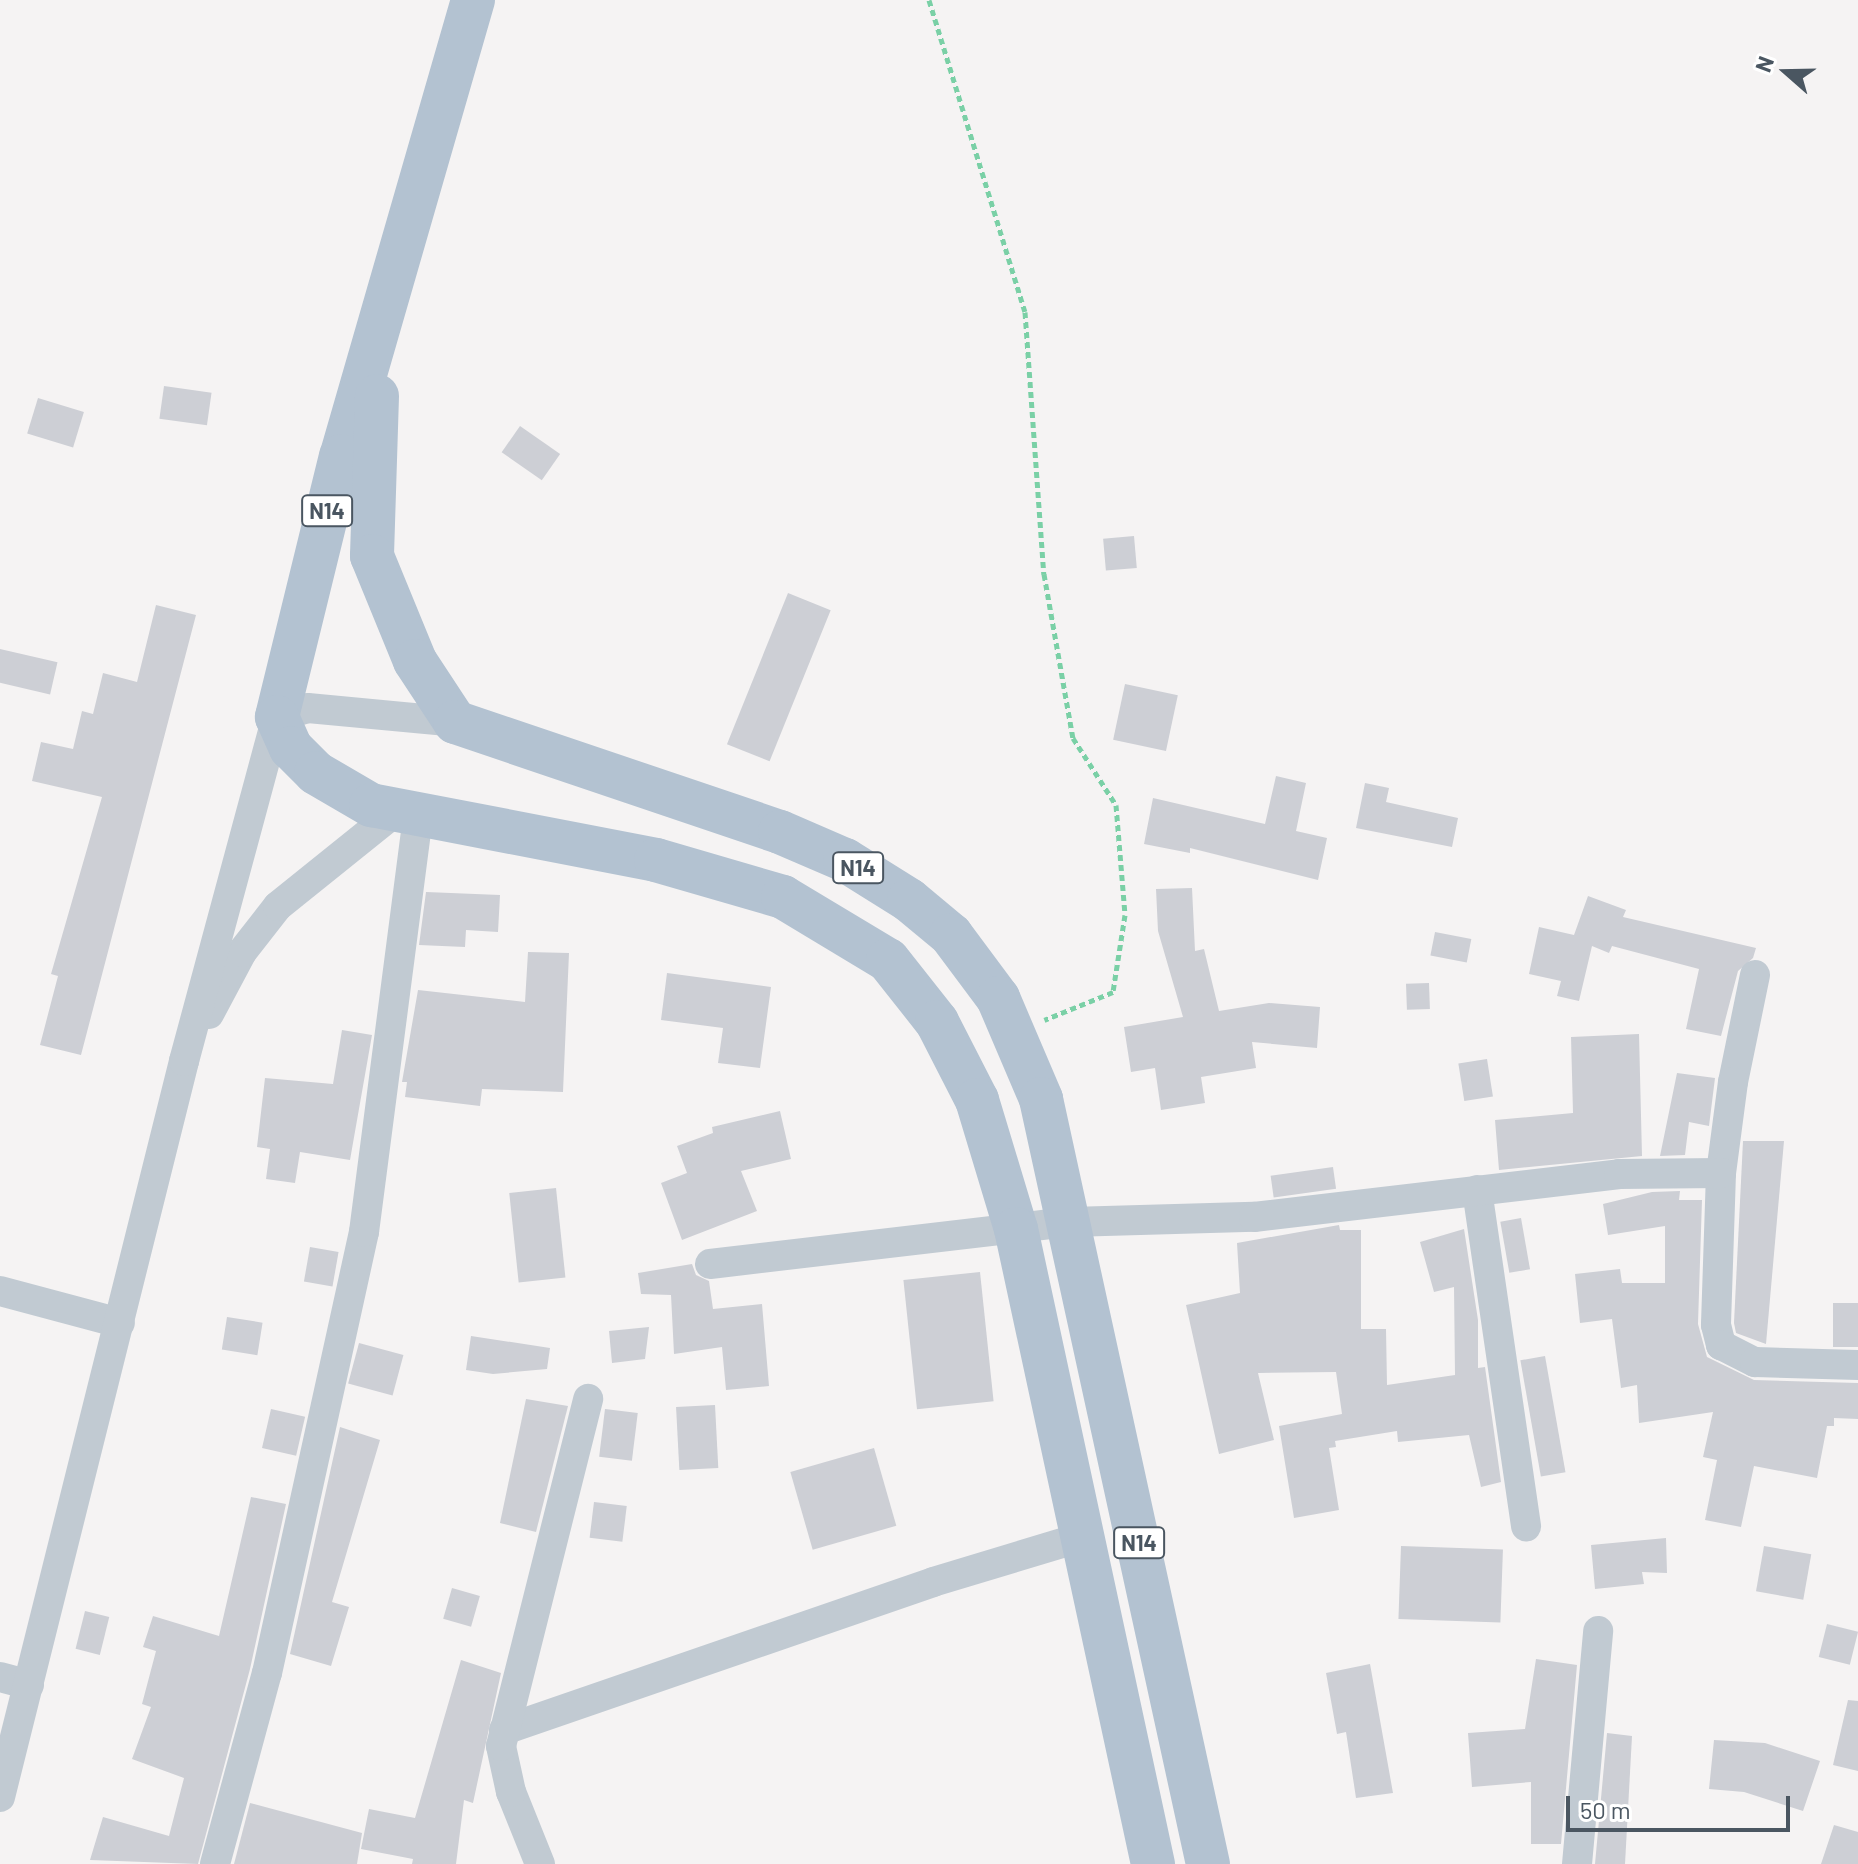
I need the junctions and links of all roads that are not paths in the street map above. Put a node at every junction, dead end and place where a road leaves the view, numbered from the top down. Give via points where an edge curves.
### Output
1 (473, 0) edge
2 (384, 306) junction
3 (277, 717) junction
4 (455, 722) junction
5 (406, 814) junction
6 (1755, 975) dead end
7 (184, 1061) junction
8 (1721, 1173) junction
9 (1477, 1190) junction
10 (1070, 1222) junction
11 (1016, 1229) junction
12 (710, 1264) dead end
13 (0, 1291) edge
14 (120, 1323) junction
15 (1858, 1365) edge
16 (588, 1399) dead end
17 (1526, 1526) dead end
18 (1082, 1537) junction
19 (1598, 1631) dead end
20 (14, 1681) edge
21 (504, 1730) junction
22 (0, 1797) edge
23 (215, 1864) edge
24 (540, 1864) edge
25 (1153, 1864) edge
26 (1208, 1864) edge
27 (1577, 1864) edge

1 - 2 main road, N14
2 - 3 main road, N14
2 - 4 main road, N14 via 370,486 372,556 415,661
3 - 4 street via 308,708
3 - 5 main road, N14 via 291,748 316,773 342,791
3 - 7 street
4 - 10 main road, N14 via 780,832 845,860 909,900 951,935 1003,1009 1041,1099
5 - 7 street via 278,906 242,952
5 - 11 main road, N14 via 715,874 783,897 842,928 888,960 937,1022 977,1100
5 - 23 street via 364,1232 267,1673
6 - 8 street
7 - 14 street
8 - 9 street via 1619,1174
8 - 15 street via 1716,1325 1721,1345 1755,1362
9 - 10 street via 1254,1217
9 - 17 street
10 - 11 street
10 - 26 main road, N14
11 - 12 street
11 - 18 main road, N14
13 - 14 street
14 - 20 street
16 - 21 street
18 - 21 street via 933,1582
18 - 25 main road, N14
19 - 27 street
20 - 22 street
21 - 24 street via 501,1746 511,1792

